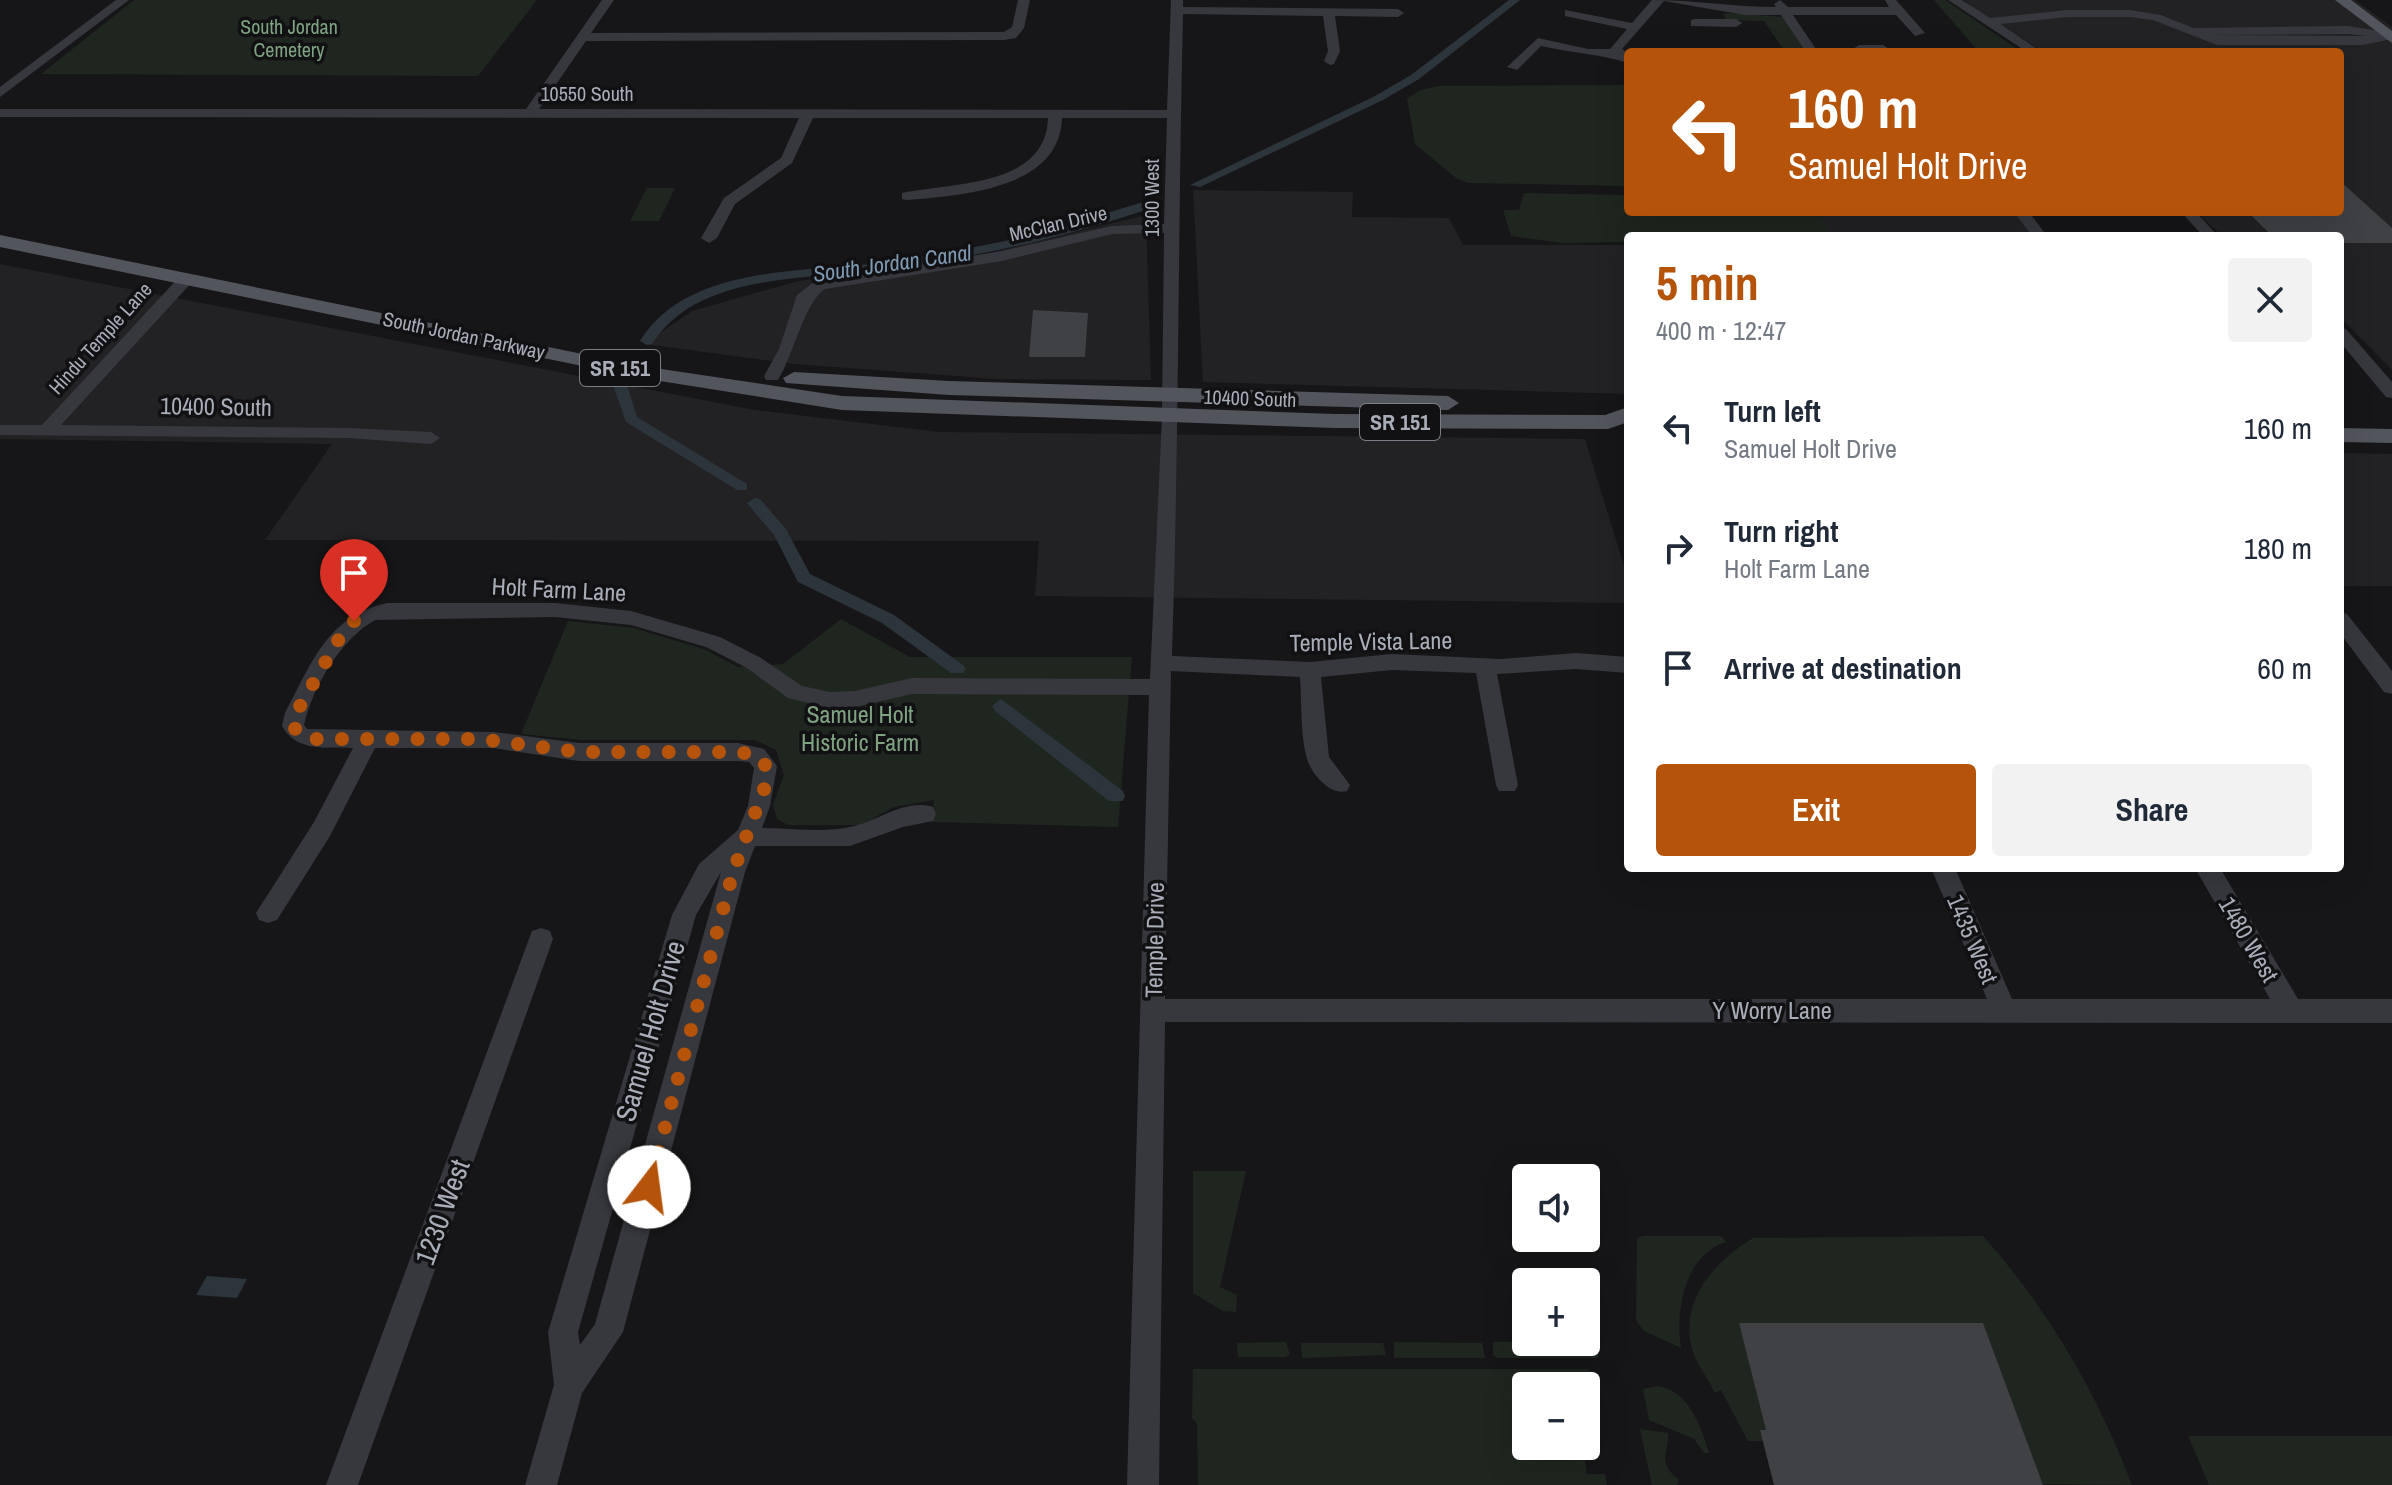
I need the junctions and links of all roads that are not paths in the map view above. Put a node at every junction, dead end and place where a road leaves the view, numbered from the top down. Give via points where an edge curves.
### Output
1 (123, 0) edge
2 (608, 0) edge
3 (1024, 0) edge
4 (1658, 0) edge
5 (1669, 0) edge
6 (1777, 0) edge
7 (1890, 0) edge
8 (1954, 0) edge
9 (2342, 0) edge
10 (1177, 5) edge
11 (1718, 9) junction
12 (1328, 10) junction
13 (1899, 11) junction
14 (1785, 12) junction
15 (1398, 13) dead end
16 (1569, 13) dead end
17 (1986, 22) junction
18 (1695, 23) dead end
19 (1719, 23) junction
20 (1745, 23) dead end
21 (1634, 27) junction
22 (1919, 33) dead end
23 (582, 37) junction
24 (2391, 37) edge
25 (2199, 41) edge
26 (1625, 48) edge
27 (1809, 48) edge
28 (2028, 48) edge
29 (1622, 56) edge
30 (1330, 61) dead end
31 (1513, 67) dead end
32 (0, 93) edge
33 (0, 113) edge
34 (530, 113) junction
35 (808, 113) junction
36 (1055, 114) junction
37 (1174, 114) junction
38 (907, 196) dead end
39 (2024, 216) edge
40 (2192, 216) edge
41 (0, 226) edge
42 (1172, 228) junction
43 (2037, 232) edge
44 (2207, 232) edge
45 (709, 238) dead end
46 (0, 241) edge
47 (92, 244) junction
48 (73, 255) junction
49 (187, 278) junction
50 (2344, 336) edge
51 (2344, 337) edge
52 (772, 376) junction
53 (2392, 378) edge
54 (872, 385) joint
55 (2392, 393) edge
56 (1172, 406) junction
57 (930, 409) joint
58 (1624, 416) edge
59 (2344, 420) edge
60 (2392, 421) edge
61 (0, 430) edge
62 (47, 430) junction
63 (2344, 435) edge
64 (2392, 436) edge
65 (431, 438) dead end
66 (2344, 624) edge
67 (1624, 665) edge
68 (1485, 667) junction
69 (1310, 670) junction
70 (1161, 675) junction
71 (2392, 686) edge
72 (295, 731) joint
73 (368, 739) junction
74 (1339, 785) dead end
75 (1507, 785) dead end
76 (925, 814) dead end
77 (745, 837) junction
78 (1945, 872) edge
79 (2209, 872) edge
80 (268, 913) dead end
81 (541, 939) dead end
82 (1153, 1010) junction
83 (2004, 1010) junction
84 (2291, 1011) junction
85 (2392, 1011) edge
86 (569, 1385) junction
87 (342, 1485) edge
88 (541, 1485) edge
89 (1143, 1485) edge

1 - 32 street
2 - 23 street
3 - 23 street via 1012,35
4 - 21 street
5 - 11 street
6 - 14 street
7 - 13 street
8 - 17 street
9 - 24 main road
10 - 12 street
10 - 37 street, 1300 West
11 - 14 street
11 - 19 street
12 - 15 street
12 - 30 street via 1334,51
13 - 14 street
13 - 22 street
14 - 27 street
16 - 21 street
17 - 25 street via 2021,16 2147,15
17 - 28 street
18 - 19 street
19 - 20 street
21 - 26 street
23 - 34 street
24 - 25 street
29 - 31 street via 1588,53 1542,39
33 - 34 street, 10550 South
34 - 35 street, 10550 South
35 - 36 street, 10550 South
35 - 45 street via 787,160 729,201
36 - 37 street, 10550 South
36 - 38 street via 1050,145 1023,169 977,185
37 - 42 street, 1300 West
39 - 43 street
40 - 44 street
41 - 47 main road, South Jordan Parkway / SR 151
42 - 52 street, McClan Drive via 1112,230 1002,256 820,285 805,295
42 - 56 street, 1300 West
46 - 48 main road, South Jordan Parkway / SR 151
47 - 48 main road
47 - 52 main road, South Jordan Parkway / SR 151 via 619,352
48 - 49 main road, South Jordan Parkway / SR 151
49 - 57 main road, South Jordan Parkway / SR 151 via 704,384
49 - 62 street, Hindu Temple Lane
50 - 53 street
51 - 55 street
52 - 54 main road, South Jordan Parkway / SR 151
54 - 56 main road, 10400 South / SR 151
56 - 57 main road, 10400 South / SR 151
56 - 58 main road, 10400 South / SR 151 via 1374,422 1608,422
56 - 70 street, Temple Drive
59 - 60 main road
61 - 62 street, 10400 South
62 - 65 street, 10400 South
63 - 64 main road
66 - 71 street
67 - 68 street, Temple Vista Lane via 1576,661
68 - 69 street, Temple Vista Lane via 1392,662
68 - 75 street
69 - 70 street, Temple Vista Lane
69 - 74 street via 1318,759
70 - 72 street, Holt Farm Lane via 912,686 830,700 796,692 723,647 631,618 555,610 387,610 361,616 343,632 296,713
70 - 82 street, Temple Drive
72 - 73 street, Samuel Holt Drive via 315,739
73 - 77 street, Samuel Holt Drive via 494,740 579,752 748,753 762,759 767,775
73 - 80 street via 322,829
76 - 77 street via 850,837
77 - 86 street, Samuel Holt Drive via 608,1332
77 - 86 street, Samuel Holt Drive via 709,867 684,915 563,1332
78 - 83 street, 1435 West
79 - 84 street, 1480 West
81 - 87 street, 1230 West
82 - 83 street, Y Worry Lane
82 - 89 street, Temple Drive
83 - 84 street, Y Worry Lane
84 - 85 street, Y Worry Lane
86 - 88 street, Samuel Holt Drive

